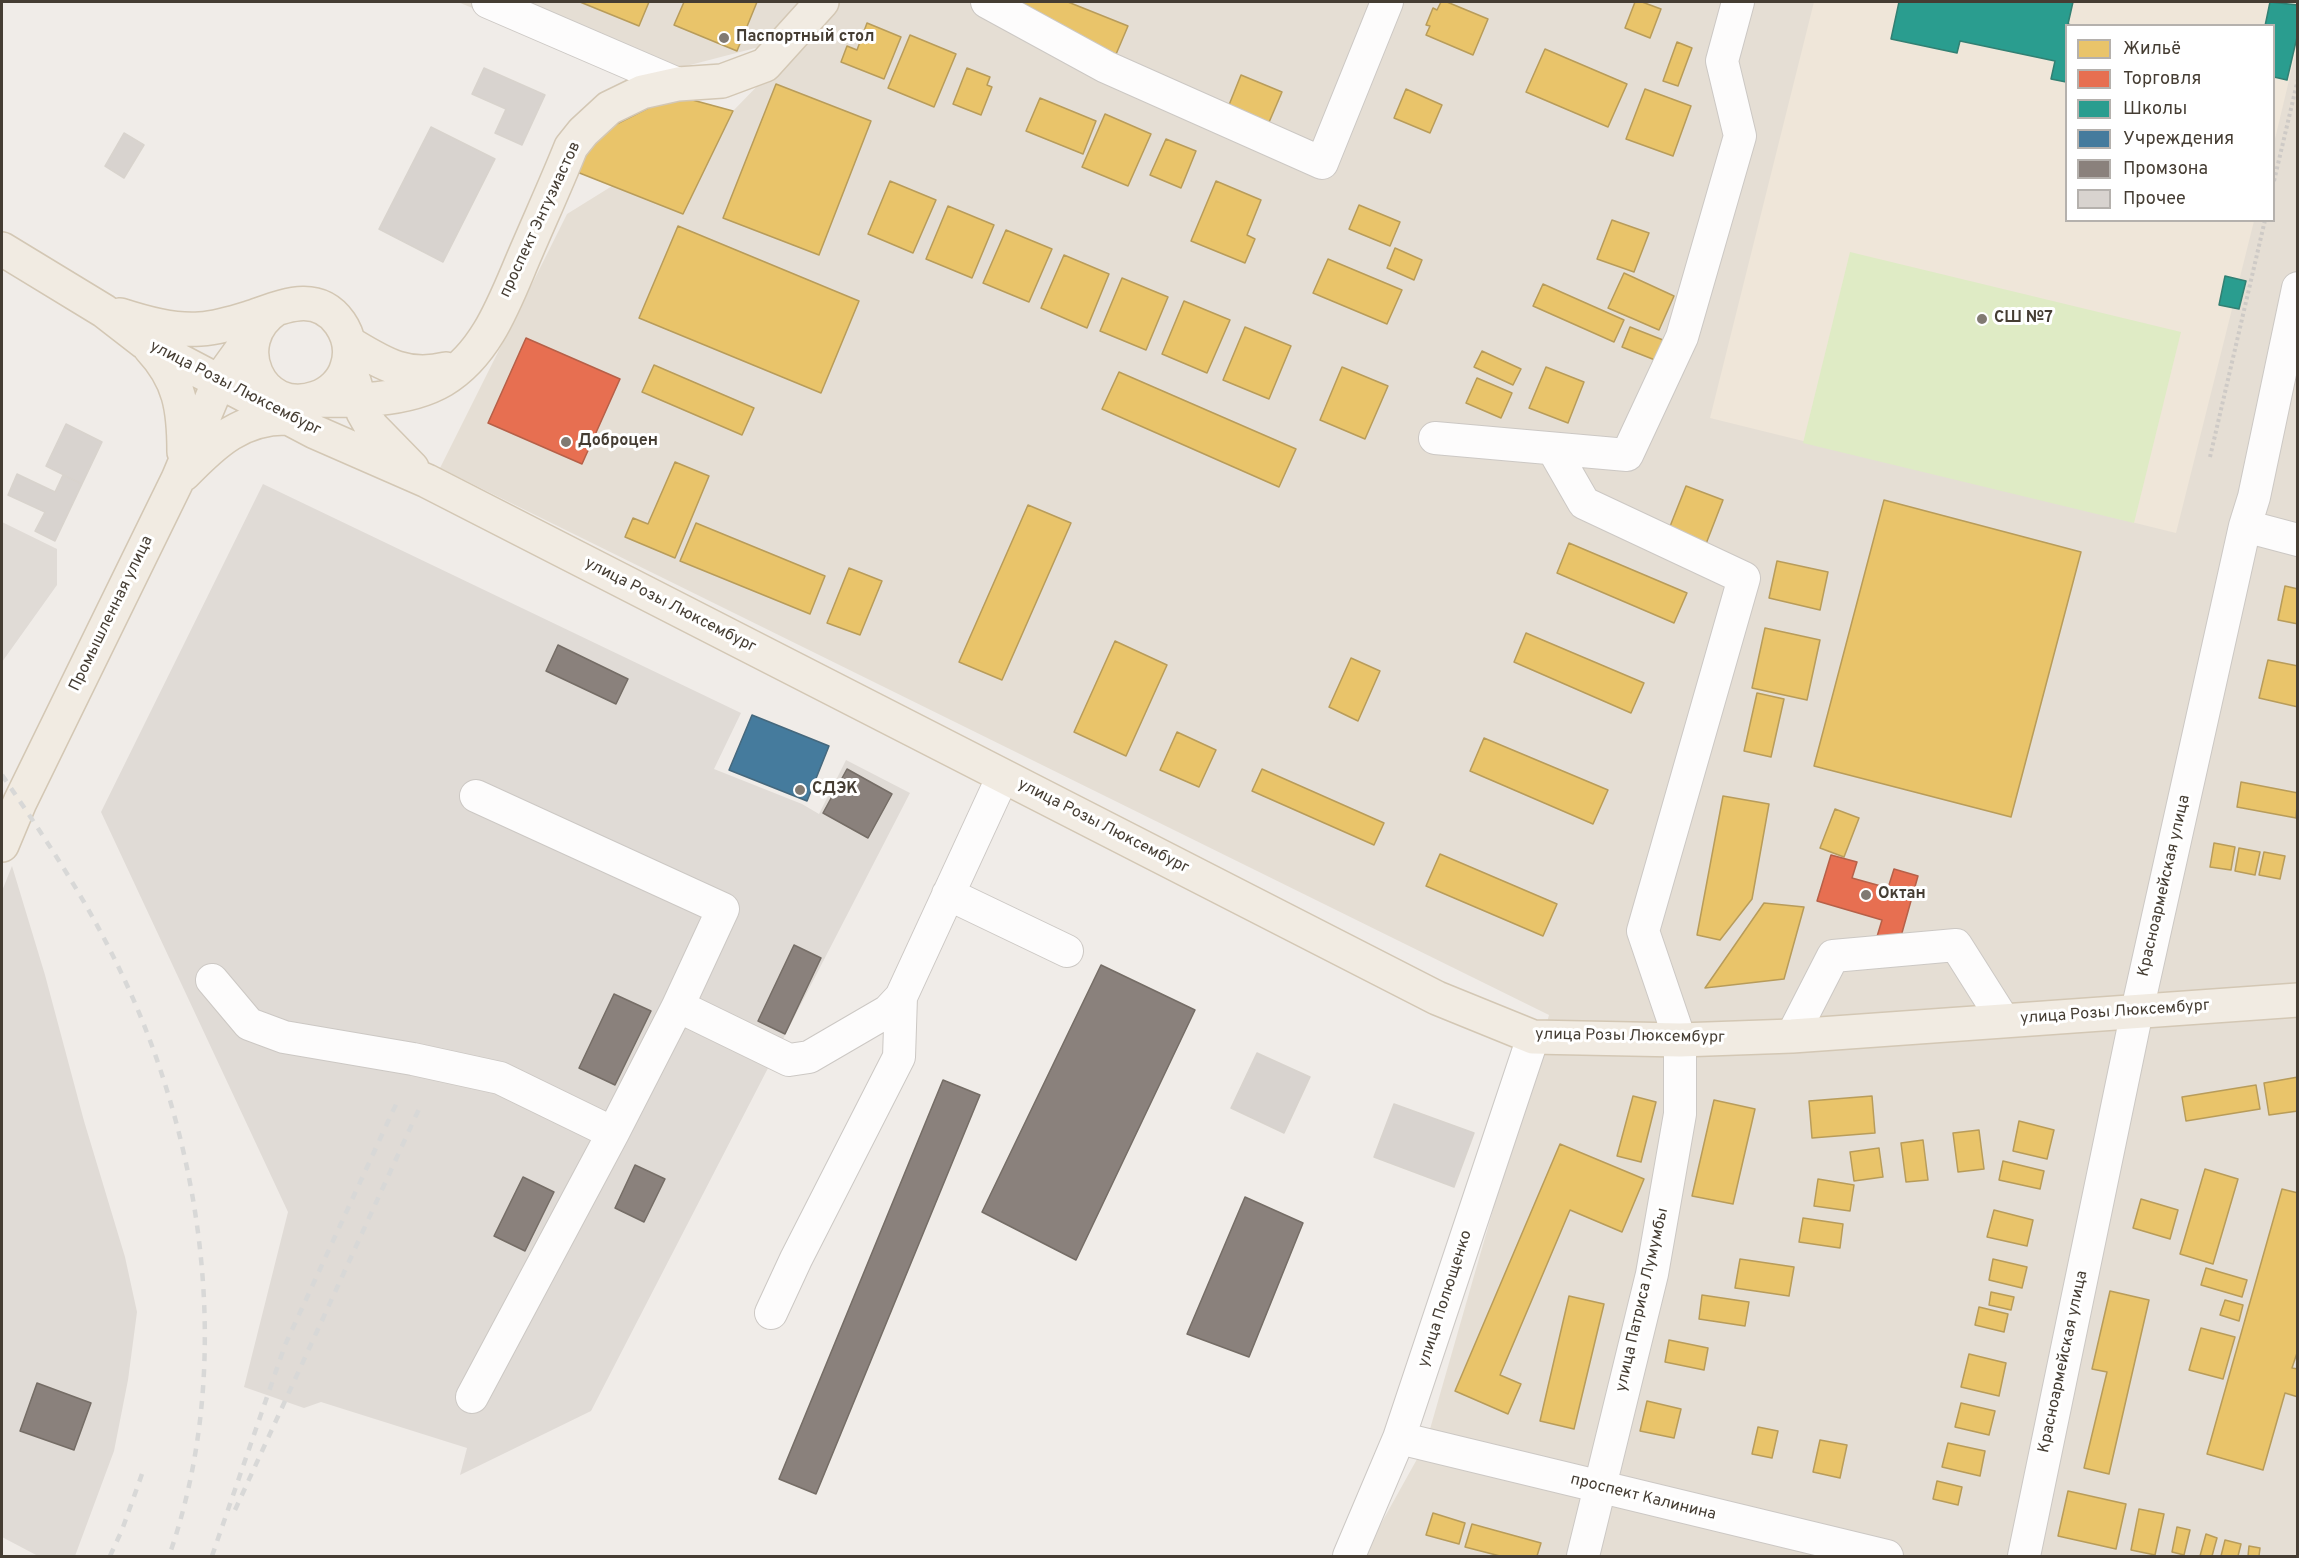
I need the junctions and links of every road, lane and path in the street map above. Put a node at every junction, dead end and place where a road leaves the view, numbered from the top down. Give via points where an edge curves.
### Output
1 (488, 2) edge
2 (822, 2) edge
3 (987, 2) edge
4 (1387, 2) edge
5 (1738, 2) edge
6 (2298, 79) edge
7 (678, 84) junction
8 (2275, 177) edge
9 (2265, 222) edge
10 (2, 249) edge
11 (2298, 288) edge
12 (104, 310) junction
13 (266, 320) junction
14 (144, 342) junction
15 (349, 348) junction
16 (462, 365) junction
17 (219, 381) junction
18 (358, 400) junction
19 (298, 409) junction
20 (1435, 438) dead end
21 (1553, 449) junction
22 (2210, 456) dead end
23 (181, 470) junction
24 (426, 481) junction
25 (2245, 526) junction
26 (2298, 540) edge
27 (1003, 776) junction
28 (476, 796) dead end
29 (2, 845) edge
30 (948, 894) junction
31 (1067, 951) dead end
32 (212, 980) dead end
33 (901, 997) junction
34 (2298, 1000) edge
35 (678, 1006) junction
36 (2137, 1011) junction
37 (2004, 1022) junction
38 (1792, 1036) junction
39 (1533, 1037) junction
40 (1680, 1040) junction
41 (613, 1133) junction
42 (771, 1313) dead end
43 (472, 1397) dead end
44 (1400, 1438) junction
45 (1598, 1488) junction
46 (1349, 1557) edge
47 (1583, 1557) edge
48 (1887, 1557) edge
49 (2024, 1557) edge

1 - 7 street
2 - 7 main road, проспект Энтузиастов via 765,65 722,81
3 - 4 street via 1106,68 1322,163
5 - 21 street via 1722,62 1740,136 1682,337 1626,455
6 - 8 path
7 - 16 main road, проспект Энтузиастов via 624,99 583,132 572,147 495,321
9 - 22 path
10 - 12 main road, улица Розы Люксембург
11 - 25 street, Красноармейская улица
12 - 13 main road via 190,330
12 - 14 main road, улица Розы Люксембург
13 - 15 main road via 295,303 321,307 337,319
13 - 17 main road, Промышленная улица
13 - 19 main road via 251,346 257,375 266,387
14 - 17 main road, улица Розы Люксембург
14 - 23 main road via 170,372 177,389 183,420
15 - 16 main road via 413,373 426,374
15 - 18 main road
15 - 19 main road via 345,373 337,384
16 - 18 main road, проспект Энтузиастов via 423,389
17 - 19 main road, улица Розы Люксембург
17 - 23 main road, Промышленная улица
18 - 19 main road, проспект Энтузиастов
18 - 24 main road via 371,426
19 - 23 main road via 259,420 224,436
19 - 24 main road, улица Розы Люксембург
20 - 21 street
21 - 40 street, улица Патриса Лумумбы via 1584,503 1744,578 1643,931
23 - 29 main road, Промышленная улица
24 - 27 main road, улица Розы Люксембург
25 - 26 street
25 - 36 street, Красноармейская улица
27 - 30 street
27 - 39 main road, улица Розы Люксембург via 1437,998
28 - 35 street via 723,909
30 - 31 street
30 - 33 street
32 - 41 street via 249,1024 284,1037 500,1078
33 - 35 street via 888,1011 808,1057 789,1060
33 - 42 street via 899,1057
34 - 36 main road, улица Розы Люксембург
35 - 41 street
36 - 37 main road, улица Розы Люксембург
36 - 49 street, Красноармейская улица
37 - 38 main road, улица Розы Люксембург
37 - 38 street via 1956,945 1833,956
38 - 40 main road, улица Розы Люксембург
39 - 40 main road, улица Розы Люксембург
39 - 44 street, улица Полющенко
40 - 45 street, улица Патриса Лумумбы via 1680,1114 1654,1263
41 - 43 street
44 - 45 street, проспект Калинина
44 - 46 street, улица Полющенко
45 - 47 street, улица Патриса Лумумбы
45 - 48 street, проспект Калинина

